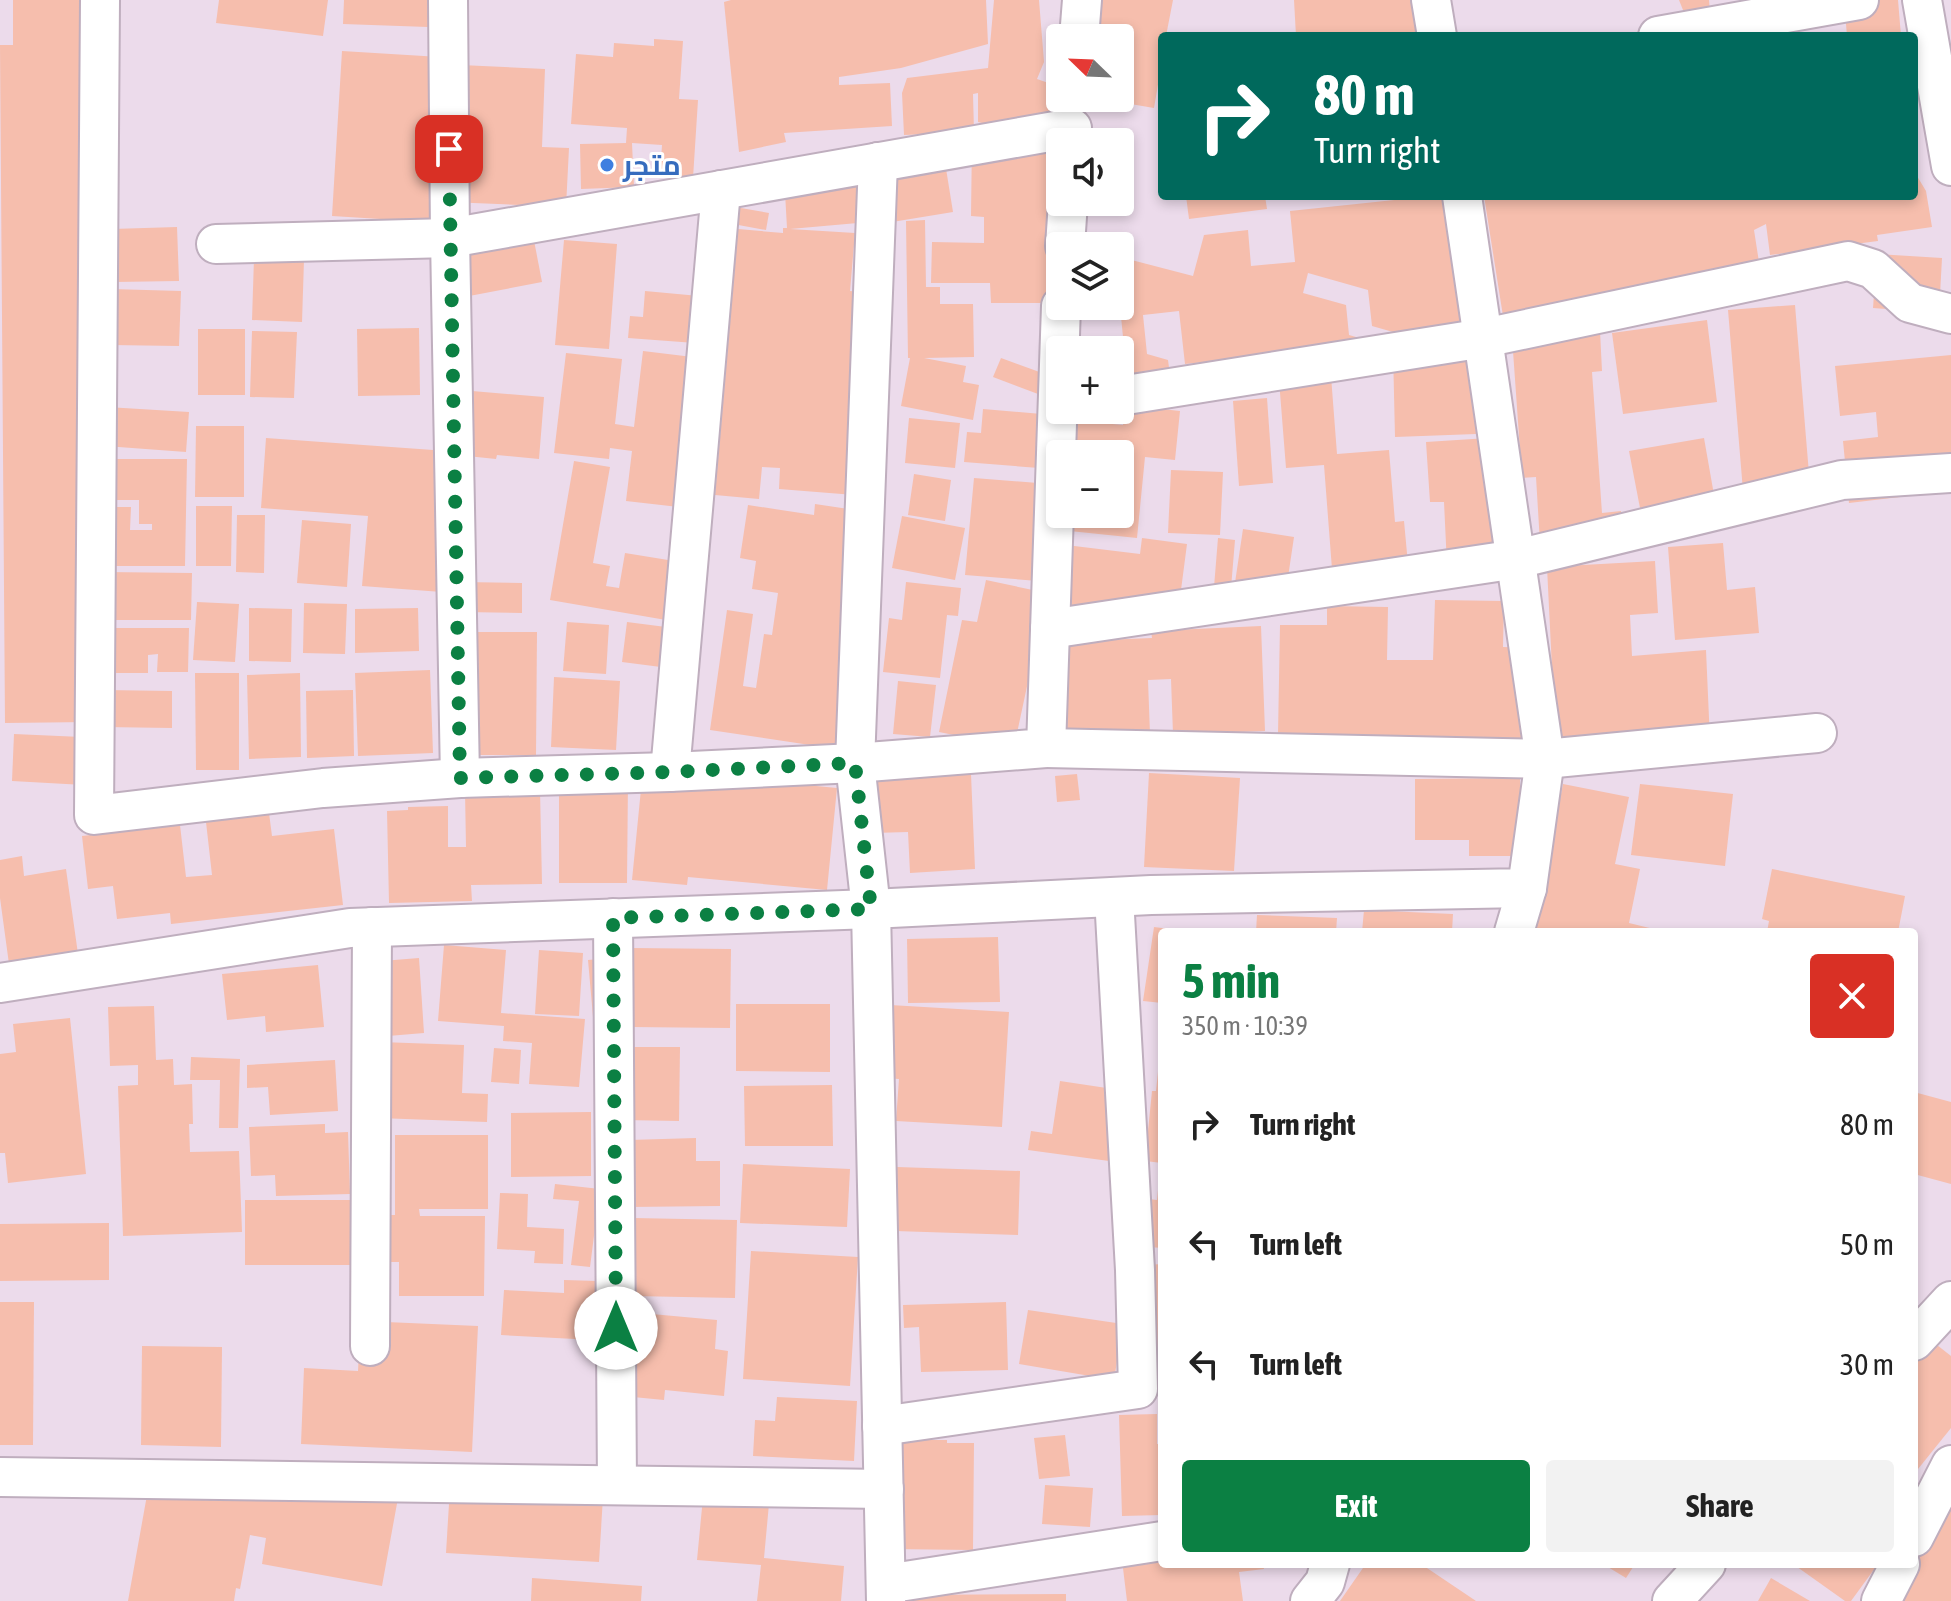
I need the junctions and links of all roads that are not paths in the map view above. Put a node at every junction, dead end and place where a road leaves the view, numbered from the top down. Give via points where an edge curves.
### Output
1 (100, 0) edge
2 (448, 0) edge
3 (1082, 0) edge
4 (1431, 0) edge
5 (1859, 0) edge
6 (1922, 0) edge
7 (1080, 24) edge
8 (1436, 32) edge
9 (1680, 32) edge
10 (1073, 123) edge
11 (878, 162) junction
12 (1951, 166) edge
13 (721, 190) junction
14 (1463, 200) edge
15 (450, 238) junction
16 (216, 244) dead end
17 (1951, 314) edge
18 (1484, 338) junction
19 (1134, 394) edge
20 (1057, 424) edge
21 (1951, 473) edge
22 (1517, 559) junction
23 (1050, 629) junction
24 (1817, 733) dead end
25 (1046, 748) junction
26 (1545, 759) junction
27 (855, 763) junction
28 (670, 772) junction
29 (460, 778) junction
30 (1527, 888) junction
31 (1114, 897) junction
32 (871, 909) junction
33 (613, 918) junction
34 (372, 927) junction
35 (1515, 928) edge
36 (0, 983) edge
37 (1951, 1301) edge
38 (1918, 1337) edge
39 (370, 1346) dead end
40 (882, 1426) junction
41 (1951, 1465) edge
42 (0, 1477) edge
43 (617, 1485) junction
44 (884, 1489) junction
45 (1918, 1529) edge
46 (1158, 1542) edge
47 (1329, 1568) edge
48 (1702, 1568) edge
49 (1898, 1568) edge
50 (886, 1592) edge
51 (1310, 1601) edge
52 (1672, 1601) edge
53 (1881, 1601) edge

1 - 29 street via 94,815
2 - 15 street
3 - 7 street
4 - 8 street
5 - 9 street
6 - 12 street
10 - 11 street
11 - 13 street
11 - 27 street
13 - 15 street
13 - 28 street
14 - 18 street
15 - 16 street
15 - 29 street
17 - 18 street via 1910,303 1873,269 1848,261
18 - 19 street
18 - 22 street
20 - 23 street
21 - 22 street via 1842,480
22 - 23 street
22 - 26 street
23 - 25 street
24 - 26 street
25 - 26 street
25 - 27 street
26 - 30 street
27 - 28 street
27 - 32 street
28 - 29 street
30 - 31 street
30 - 35 street
31 - 32 street
31 - 40 street via 1138,1389
32 - 33 street
32 - 40 street
33 - 34 street
33 - 43 street
34 - 36 street
34 - 39 street
37 - 38 street
40 - 44 street
41 - 45 street
42 - 43 street
43 - 44 street
44 - 50 street
46 - 50 street
47 - 51 street
48 - 52 street
49 - 53 street

